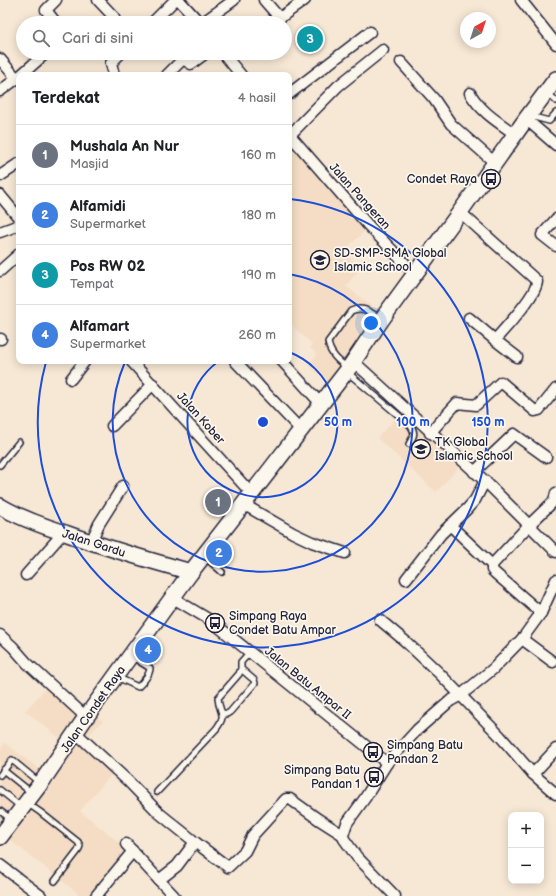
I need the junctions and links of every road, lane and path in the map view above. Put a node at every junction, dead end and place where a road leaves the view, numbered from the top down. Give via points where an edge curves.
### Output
1 (56, 0) edge
2 (98, 0) edge
3 (175, 0) edge
4 (179, 0) edge
5 (234, 0) edge
6 (264, 0) edge
7 (305, 0) edge
8 (521, 0) edge
9 (51, 16) edge
10 (113, 16) edge
11 (159, 16) edge
12 (194, 16) edge
13 (211, 16) edge
14 (279, 16) edge
15 (282, 16) edge
16 (370, 32) dead end
17 (556, 44) edge
18 (383, 50) dead end
19 (0, 59) edge
20 (38, 60) edge
21 (114, 60) edge
22 (182, 60) edge
23 (185, 60) edge
24 (196, 60) edge
25 (229, 60) edge
26 (401, 62) dead end
27 (25, 72) edge
28 (113, 72) edge
29 (170, 72) edge
30 (239, 72) edge
31 (16, 74) edge
32 (16, 79) edge
33 (556, 79) edge
34 (0, 91) edge
35 (292, 92) edge
36 (470, 93) dead end
37 (551, 96) edge
38 (556, 114) edge
39 (527, 117) junction
40 (292, 132) edge
41 (515, 134) junction
42 (292, 138) edge
43 (556, 145) edge
44 (495, 163) junction
45 (16, 165) edge
46 (0, 176) edge
47 (0, 195) edge
48 (460, 212) junction
49 (16, 214) edge
50 (556, 219) edge
51 (16, 226) edge
52 (0, 232) edge
53 (556, 246) edge
54 (16, 257) edge
55 (0, 271) edge
56 (415, 274) junction
57 (468, 318) dead end
58 (382, 319) junction
59 (495, 340) junction
60 (517, 357) dead end
61 (83, 364) edge
62 (137, 364) edge
63 (238, 364) edge
64 (285, 364) edge
65 (350, 367) junction
66 (71, 379) dead end
67 (153, 384) junction
68 (556, 389) edge
69 (321, 404) junction
70 (112, 426) dead end
71 (301, 430) junction
72 (430, 433) junction
73 (19, 442) dead end
74 (409, 444) dead end
75 (546, 458) dead end
76 (0, 466) edge
77 (474, 472) junction
78 (485, 481) junction
79 (122, 486) dead end
80 (247, 499) junction
81 (555, 499) edge
82 (0, 506) edge
83 (450, 525) junction
84 (529, 525) junction
85 (63, 533) junction
86 (91, 542) junction
87 (556, 552) edge
88 (345, 553) dead end
89 (203, 555) junction
90 (492, 565) junction
91 (191, 572) junction
92 (222, 572) dead end
93 (26, 575) dead end
94 (406, 579) dead end
95 (556, 580) edge
96 (173, 598) junction
97 (541, 613) junction
98 (380, 620) dead end
99 (0, 635) edge
100 (522, 639) junction
101 (250, 652) junction
102 (130, 656) junction
103 (553, 662) dead end
104 (241, 669) junction
105 (116, 676) junction
106 (461, 695) junction
107 (223, 713) junction
108 (86, 717) junction
109 (76, 733) junction
110 (556, 749) edge
111 (387, 763) junction
112 (2, 773) edge
113 (533, 774) junction
114 (0, 790) edge
115 (157, 792) dead end
116 (556, 794) edge
117 (30, 797) junction
118 (0, 811) edge
119 (12, 820) junction
120 (343, 835) junction
121 (0, 837) edge
122 (195, 842) junction
123 (0, 865) edge
124 (160, 880) junction
125 (55, 881) dead end
126 (41, 896) edge
127 (96, 896) edge
128 (174, 896) edge
129 (395, 896) edge

1 - 9 street via 46,10
2 - 10 street
3 - 11 street
4 - 12 street
5 - 13 street
6 - 14 street
7 - 15 street
8 - 17 street
16 - 35 street
18 - 40 street via 338,86
19 - 31 street
20 - 27 street
21 - 28 street via 111,63
22 - 29 street
23 - 24 street via 191,64
25 - 30 street
26 - 44 street via 434,99 456,130
32 - 34 street
33 - 37 street, Jalan Condet Raya
36 - 41 street via 486,113
37 - 39 street, Jalan Condet Raya
38 - 39 lane via 549,121
39 - 41 street, Jalan Condet Raya
39 - 43 street
41 - 44 street, Jalan Condet Raya
42 - 56 street, Jalan Pangeran
44 - 48 street, Jalan Condet Raya
45 - 46 street
47 - 49 street
48 - 56 street, Jalan Condet Raya
48 - 59 street via 537,281 528,300
50 - 53 street via 542,235
51 - 52 street
54 - 55 street
56 - 58 street, Jalan Condet Raya
57 - 59 street
58 - 65 street, Jalan Condet Raya
58 - 65 lane via 363,308 357,308 351,311 328,342 329,350 340,362
59 - 60 street
61 - 66 street
62 - 67 street, Jalan Kober
63 - 71 street
64 - 69 street
65 - 69 street, Jalan Condet Raya
65 - 72 street
65 - 74 lane via 414,430 415,435
67 - 70 street
67 - 80 street, Jalan Kober
68 - 72 street via 539,410 535,411 501,382 476,405 457,403
69 - 71 street, Jalan Condet Raya
71 - 80 street, Jalan Condet Raya
72 - 77 street
73 - 76 lane
75 - 77 street via 514,434
77 - 78 street
78 - 83 street via 475,500
78 - 84 street
79 - 86 street
80 - 88 street, Jalan Kober via 293,533
80 - 89 street, Jalan Condet Raya
81 - 84 street
82 - 85 street, Jalan Gardu
83 - 90 street
83 - 94 street
84 - 87 street
84 - 90 street
85 - 86 street, Jalan Gardu
85 - 93 street
86 - 91 street, Jalan Gardu
89 - 91 street, Jalan Condet Raya
89 - 92 lane
90 - 97 street via 495,573
91 - 96 street, Jalan Condet Raya
95 - 97 street
96 - 101 street, Jalan Batu Ampar II via 210,620
96 - 102 street, Jalan Condet Raya
97 - 100 street
98 - 106 street
99 - 108 street
100 - 103 street
100 - 106 street via 493,669
101 - 104 lane via 241,662
101 - 111 street, Jalan Batu Ampar II
102 - 105 street, Jalan Condet Raya
102 - 105 lane via 150,668 147,676 138,687
104 - 107 lane via 218,698
104 - 107 lane via 254,680 254,683 230,712
105 - 108 street, Jalan Condet Raya
106 - 111 street via 450,701 417,730
106 - 113 street
107 - 115 lane via 216,729
108 - 109 street, Jalan Condet Raya
109 - 117 street, Jalan Condet Raya
109 - 122 street via 160,813
110 - 113 street
111 - 120 street via 347,823
112 - 117 lane
112 - 117 lane via 12,760
113 - 116 street
114 - 117 lane
117 - 119 street, Jalan Condet Raya
117 - 125 lane via 40,812 80,846
118 - 119 lane
119 - 121 street, Jalan Condet Raya
120 - 122 street via 288,798 253,835 245,850 228,867
120 - 129 street via 357,857
122 - 124 street via 177,866
123 - 126 street
124 - 127 street via 130,847
124 - 128 street

